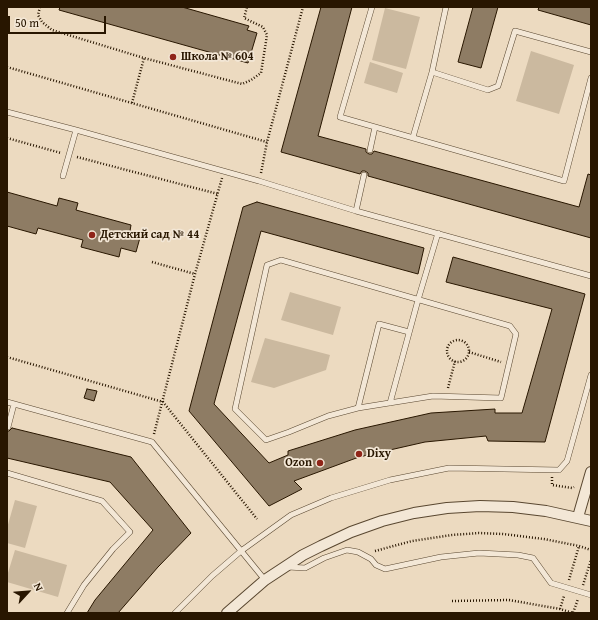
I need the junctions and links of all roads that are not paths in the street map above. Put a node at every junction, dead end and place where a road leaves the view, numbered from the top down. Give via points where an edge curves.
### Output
1 (372, 7) edge
2 (446, 7) edge
3 (591, 52) edge
4 (432, 72) junction
5 (591, 78) edge
6 (7, 112) edge
7 (376, 127) junction
8 (76, 130) junction
9 (413, 137) junction
10 (370, 150) dead end
11 (364, 175) dead end
12 (63, 176) dead end
13 (356, 211) junction
14 (438, 233) junction
15 (591, 276) edge
16 (418, 300) junction
17 (409, 332) junction
18 (591, 375) edge
19 (7, 402) edge
20 (390, 403) junction
21 (14, 404) junction
22 (358, 408) junction
23 (8, 427) dead end
24 (591, 472) edge
25 (7, 473) edge
26 (578, 517) junction
27 (591, 521) edge
28 (241, 551) junction
29 (285, 566) junction
30 (265, 580) junction
31 (591, 595) edge
32 (67, 613) edge
33 (175, 613) edge
34 (227, 613) edge

1 - 7 lane via 340,117
2 - 4 lane
3 - 4 lane via 516,31 498,86 488,90
4 - 9 lane
5 - 9 lane via 564,181
6 - 8 lane
7 - 9 lane
7 - 10 lane
8 - 12 lane
8 - 13 lane
11 - 13 lane
13 - 14 lane
14 - 15 lane
14 - 16 lane
16 - 17 lane
16 - 20 lane via 510,326 516,334 500,398 433,396
16 - 22 lane via 281,260 267,265 235,409 266,440 328,416
17 - 20 lane
17 - 22 lane via 379,324
18 - 28 lane via 567,461 559,470 449,468 390,480 331,498 291,515
19 - 21 lane
20 - 22 lane
21 - 23 lane
21 - 28 lane via 152,442
24 - 26 street
25 - 32 lane via 102,501 130,532 84,585
26 - 27 street
26 - 29 street via 513,507 480,506 421,512 382,521 351,532
28 - 30 lane
28 - 33 lane
29 - 30 street
29 - 31 lane via 305,568 347,550 358,552 385,569 441,557 479,553 518,555 533,558 551,583
30 - 34 street

